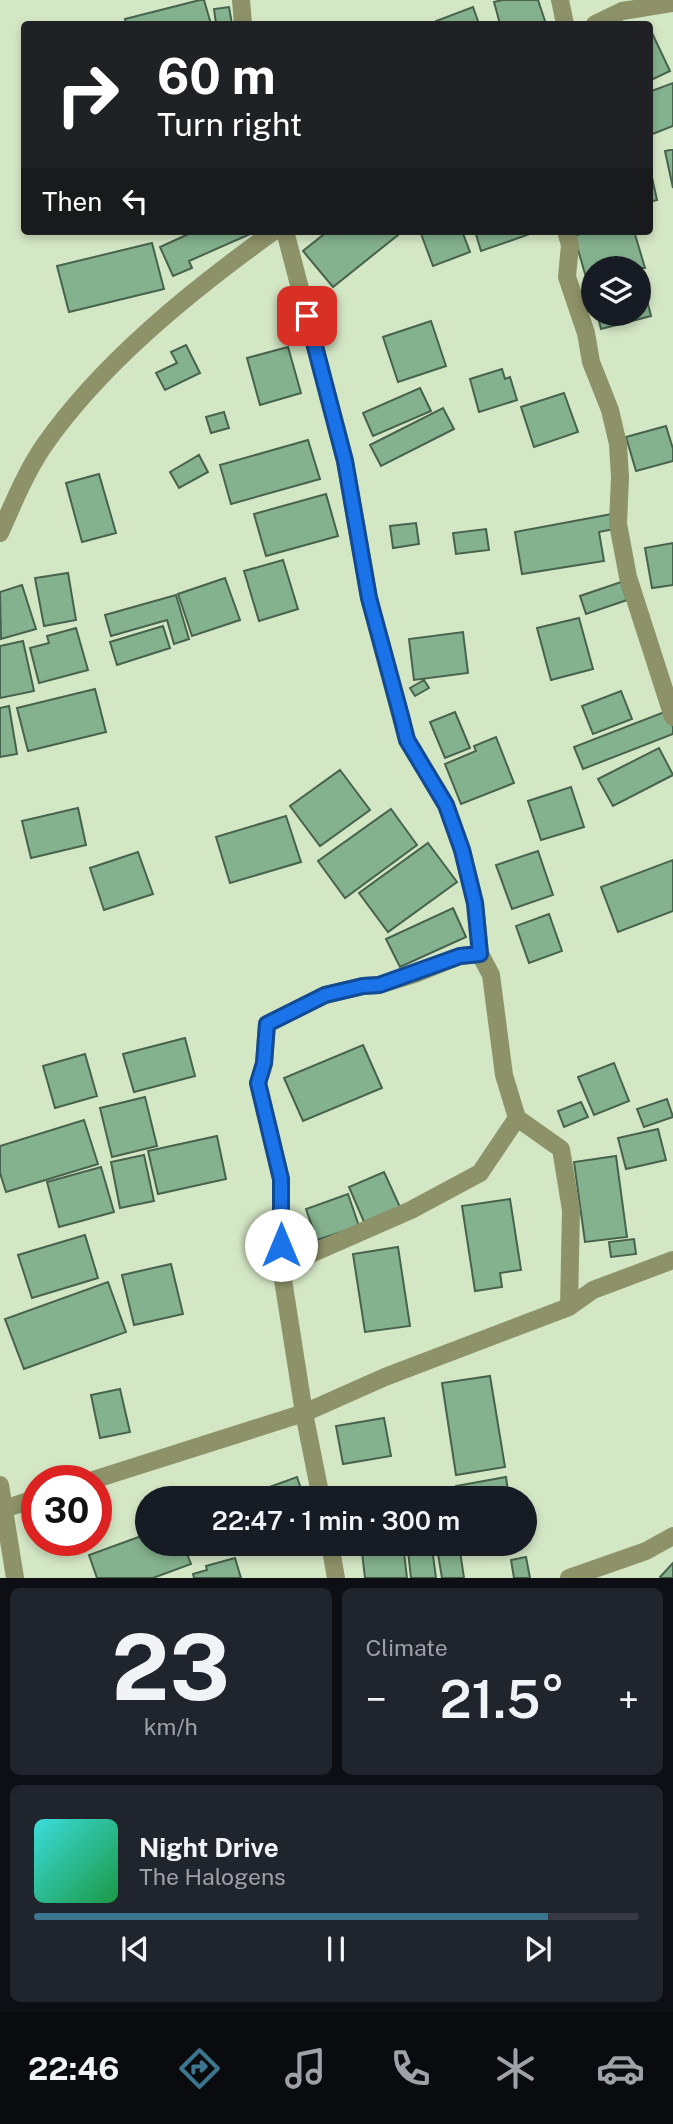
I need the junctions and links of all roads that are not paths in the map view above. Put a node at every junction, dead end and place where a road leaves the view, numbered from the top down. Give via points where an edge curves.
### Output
1 (241, 0) edge
2 (560, 0) edge
3 (673, 2) edge
4 (243, 21) edge
5 (564, 21) edge
6 (601, 21) edge
7 (268, 235) edge
8 (286, 235) edge
9 (567, 235) edge
10 (0, 533) edge
11 (673, 717) edge
12 (480, 954) junction
13 (517, 1118) junction
14 (673, 1260) edge
15 (281, 1267) junction
16 (569, 1307) junction
17 (304, 1413) junction
18 (112, 1474) edge
19 (0, 1485) edge
20 (319, 1486) edge
21 (21, 1504) edge
22 (4, 1509) junction
23 (673, 1536) edge
24 (332, 1556) edge
25 (15, 1578) edge
26 (336, 1578) edge
27 (569, 1578) edge

1 - 4 street
2 - 5 street
3 - 6 street via 622,11
7 - 10 street via 147,332 93,386 44,446
8 - 12 street via 345,461 369,598 407,740 446,805 462,850 475,903
9 - 11 street via 567,277 618,444 618,524 628,577
12 - 13 street via 491,975 504,1075
12 - 15 street via 460,956 379,985 325,995 267,1024 258,1083 281,1179
13 - 15 street via 480,1174
13 - 16 street via 561,1149 571,1210
14 - 16 street via 593,1290
15 - 17 street
16 - 17 street
17 - 18 street
17 - 20 street
19 - 22 street
21 - 22 street
22 - 25 street
23 - 27 street via 646,1551
24 - 26 street

